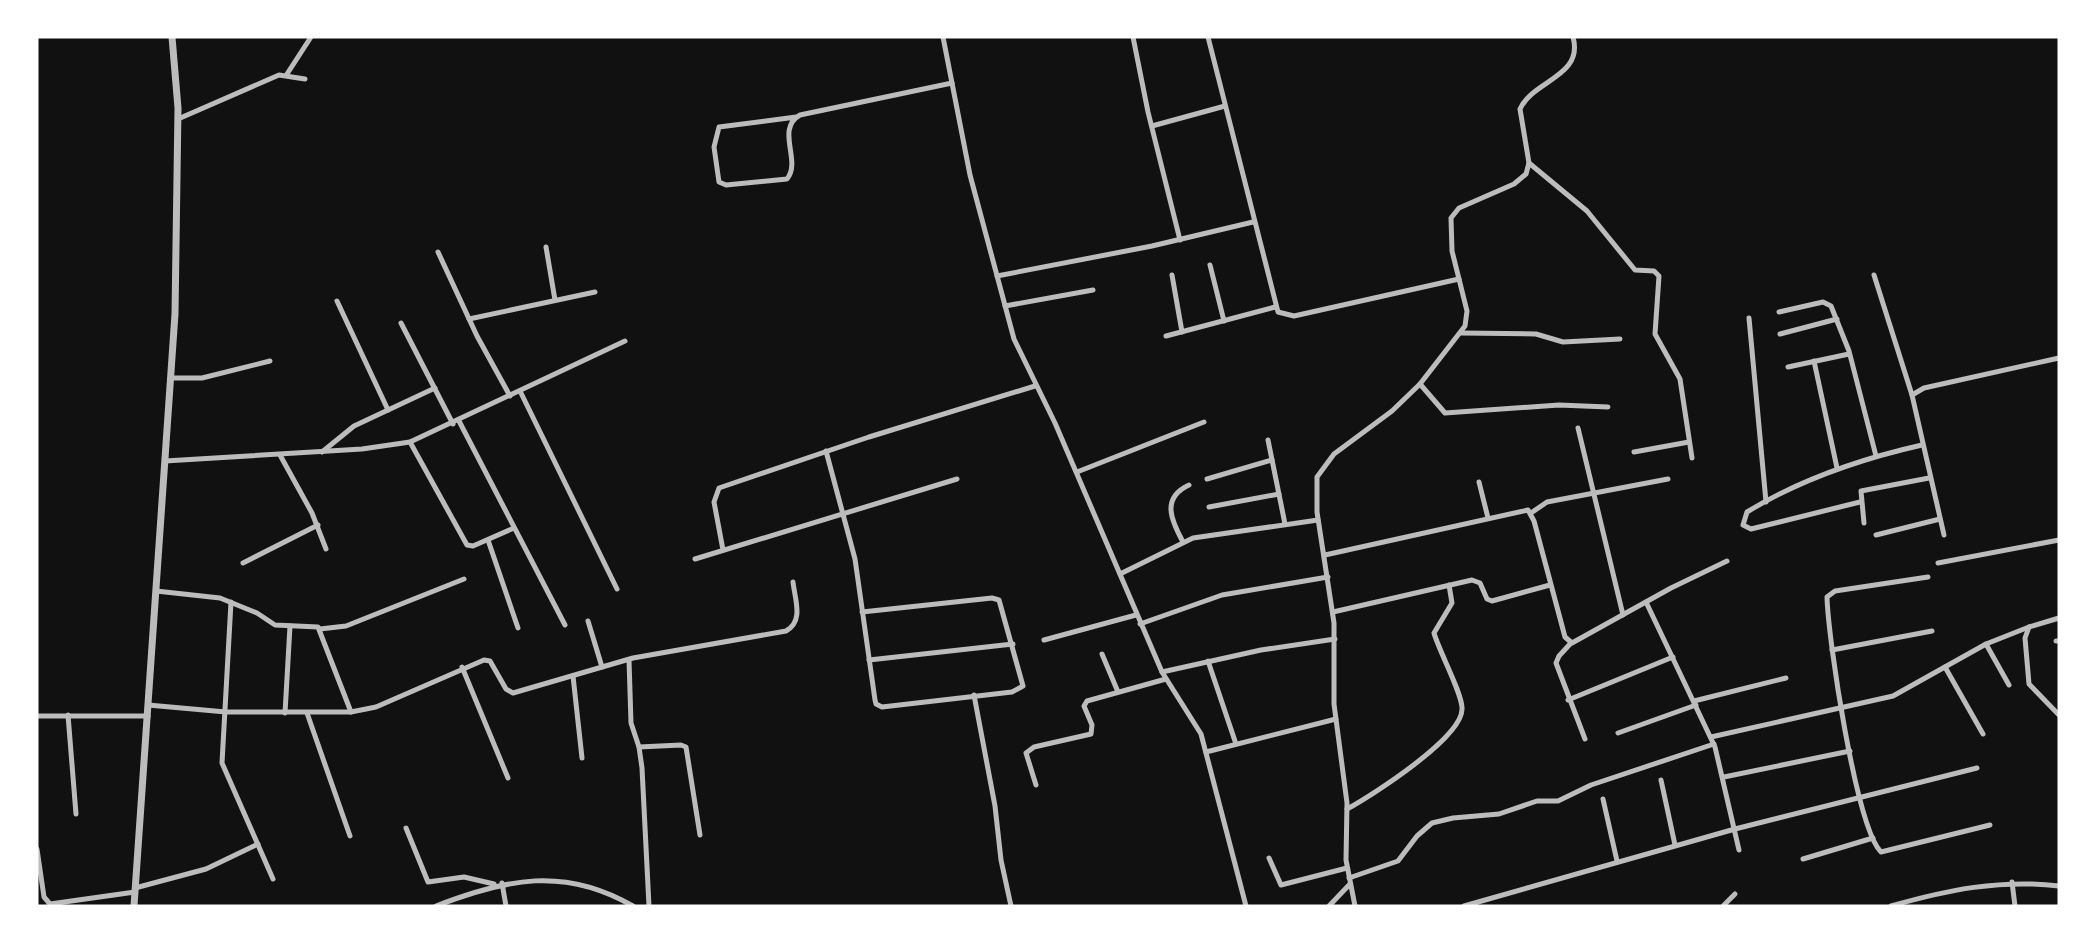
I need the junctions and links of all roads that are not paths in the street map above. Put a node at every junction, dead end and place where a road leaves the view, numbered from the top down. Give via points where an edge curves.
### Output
1 (172, 37) edge
2 (311, 37) edge
3 (943, 37) edge
4 (1133, 37) edge
5 (1208, 37) edge
6 (1573, 37) edge
7 (287, 74) junction
8 (305, 79) dead end
9 (952, 83) junction
10 (1225, 106) junction
11 (796, 117) junction
12 (178, 119) junction
13 (1152, 126) junction
14 (1529, 163) junction
15 (1253, 222) junction
16 (1180, 240) junction
17 (545, 247) dead end
18 (438, 252) dead end
19 (1210, 265) dead end
20 (1172, 275) dead end
21 (1874, 275) dead end
22 (998, 276) junction
23 (1459, 279) junction
24 (1093, 290) dead end
25 (595, 292) dead end
26 (555, 300) junction
27 (337, 301) dead end
28 (1005, 306) junction
29 (1275, 307) junction
30 (1779, 313) dead end
31 (1749, 318) dead end
32 (469, 319) junction
33 (1837, 319) junction
34 (1224, 321) junction
35 (401, 323) dead end
36 (1182, 332) junction
37 (1461, 333) junction
38 (1780, 334) dead end
39 (1166, 336) dead end
40 (1620, 340) dead end
41 (625, 341) dead end
42 (1849, 354) junction
43 (2059, 358) edge
44 (270, 361) dead end
45 (1814, 361) junction
46 (1788, 367) dead end
47 (171, 378) junction
48 (1420, 384) junction
49 (1035, 386) junction
50 (435, 388) junction
51 (520, 391) junction
52 (1912, 395) junction
53 (510, 396) junction
54 (1608, 407) dead end
55 (388, 410) junction
56 (1204, 422) dead end
57 (456, 423) junction
58 (1578, 428) dead end
59 (1268, 440) dead end
60 (410, 442) junction
61 (1689, 442) junction
62 (1922, 445) junction
63 (826, 451) junction
64 (322, 452) junction
65 (1634, 452) dead end
66 (280, 455) junction
67 (1876, 456) junction
68 (1692, 458) dead end
69 (165, 460) junction
70 (1272, 460) junction
71 (1837, 468) junction
72 (1077, 472) junction
73 (1929, 478) junction
74 (957, 479) dead end
75 (1207, 479) dead end
76 (1668, 479) dead end
77 (1479, 482) dead end
78 (1189, 485) dead end
79 (1591, 494) junction
80 (1279, 495) junction
81 (1766, 502) junction
82 (1860, 502) junction
83 (1209, 507) dead end
84 (843, 512) junction
85 (1531, 513) junction
86 (1488, 518) junction
87 (1940, 519) junction
88 (1316, 520) junction
89 (1864, 523) dead end
90 (1285, 524) junction
91 (318, 525) junction
92 (514, 528) junction
93 (1876, 535) dead end
94 (1944, 535) dead end
95 (488, 540) junction
96 (2059, 540) edge
97 (1183, 542) junction
98 (326, 549) dead end
99 (723, 550) junction
100 (1325, 555) junction
101 (695, 559) dead end
102 (1727, 561) dead end
103 (243, 563) dead end
104 (1938, 563) dead end
105 (1120, 574) junction
106 (1928, 577) dead end
107 (1328, 578) junction
108 (464, 579) dead end
109 (793, 582) dead end
110 (1449, 585) junction
111 (1550, 586) junction
112 (617, 589) dead end
113 (156, 591) junction
114 (231, 601) junction
115 (1646, 602) junction
116 (862, 612) junction
117 (1332, 612) junction
118 (1136, 615) junction
119 (1623, 615) junction
120 (2059, 618) edge
121 (588, 621) dead end
122 (1140, 624) junction
123 (565, 625) dead end
124 (290, 626) junction
125 (2029, 627) junction
126 (518, 628) dead end
127 (320, 629) junction
128 (1932, 631) dead end
129 (1335, 639) junction
130 (1044, 640) dead end
131 (1570, 643) junction
132 (1013, 644) junction
133 (1986, 645) junction
134 (1832, 650) junction
135 (1102, 654) dead end
136 (1673, 657) junction
137 (629, 660) junction
138 (869, 660) junction
139 (1208, 661) junction
140 (462, 667) junction
141 (603, 667) junction
142 (1945, 667) junction
143 (1162, 672) junction
144 (573, 676) junction
145 (1786, 678) dead end
146 (1166, 679) junction
147 (2009, 685) dead end
148 (1118, 692) junction
149 (974, 695) junction
150 (1568, 700) junction
151 (1695, 703) junction
152 (148, 705) junction
153 (1840, 709) junction
154 (226, 712) junction
155 (351, 712) junction
156 (285, 713) junction
157 (307, 713) junction
158 (68, 715) junction
159 (2059, 715) edge
160 (37, 716) edge
161 (148, 716) junction
162 (1336, 719) junction
163 (1618, 733) dead end
164 (1983, 734) dead end
165 (1711, 737) junction
166 (1584, 738) dead end
167 (1236, 744) junction
168 (1714, 744) junction
169 (639, 747) junction
170 (1850, 751) junction
171 (1206, 752) junction
172 (582, 758) dead end
173 (1977, 768) dead end
174 (1724, 777) junction
175 (508, 778) dead end
176 (1661, 780) dead end
177 (1035, 785) dead end
178 (1861, 797) junction
179 (1603, 799) dead end
180 (1347, 809) junction
181 (76, 814) dead end
182 (1990, 825) dead end
183 (406, 828) dead end
184 (1735, 829) junction
185 (700, 835) dead end
186 (350, 836) dead end
187 (1873, 838) junction
188 (258, 844) junction
189 (1675, 845) junction
190 (37, 849) edge
191 (1739, 850) dead end
192 (1269, 858) dead end
193 (1803, 859) dead end
194 (1617, 861) junction
195 (1347, 868) junction
196 (273, 879) dead end
197 (1349, 881) junction
198 (502, 883) junction
199 (2011, 883) junction
200 (494, 884) junction
201 (2059, 886) edge
202 (135, 890) junction
203 (1735, 894) dead end
204 (134, 906) edge
205 (436, 906) edge
206 (506, 906) edge
207 (633, 906) edge
208 (649, 906) edge
209 (1011, 906) edge
210 (1246, 906) edge
211 (1329, 906) edge
212 (1355, 906) edge
213 (1464, 906) edge
214 (1723, 906) edge
215 (1891, 906) edge
216 (2015, 906) edge

1 - 12 street
2 - 7 street
3 - 9 street
4 - 13 street
5 - 10 street
6 - 14 street via 1575,51 1567,68 1520,109
7 - 8 street
7 - 12 street
9 - 11 street
9 - 22 street via 970,176
10 - 13 street
10 - 15 street
11 - 11 street via 789,130 792,169 787,179 719,182 714,147 719,127
12 - 47 street
13 - 16 street
14 - 23 street via 1521,180 1452,215 1452,251
14 - 61 street via 1587,211 1635,271 1654,271 1659,276 1655,334 1680,379
15 - 16 street
15 - 29 street
16 - 22 street
17 - 26 street
18 - 32 street
19 - 34 street
20 - 36 street
21 - 52 street
22 - 28 street
23 - 29 street via 1294,316 1281,315
23 - 37 street via 1467,312
24 - 28 street
25 - 26 street
26 - 32 street
27 - 55 street
28 - 49 street
29 - 34 street
30 - 33 street via 1827,302
31 - 81 street
32 - 53 street
33 - 38 street
33 - 42 street
34 - 36 street
35 - 50 street
36 - 39 street
37 - 40 street via 1536,334 1563,342
37 - 48 street
41 - 51 street
42 - 45 street
42 - 67 street
43 - 52 street via 1924,387
44 - 47 street via 202,378
45 - 46 street
45 - 71 street
47 - 69 street
48 - 54 street via 1445,413 1559,405
48 - 88 street via 1320,470
49 - 63 street
49 - 72 street
50 - 55 street
50 - 57 street
51 - 53 street
51 - 112 street
52 - 62 street
53 - 57 street
55 - 64 street via 348,430
56 - 72 street
57 - 60 street
57 - 92 street
58 - 79 street
59 - 70 street
60 - 64 street
60 - 95 street via 467,545
61 - 65 street
61 - 68 street
62 - 67 street
62 - 73 street
63 - 84 street
63 - 99 street via 719,488 714,502
64 - 66 street
66 - 69 street
66 - 91 street
67 - 71 street
69 - 113 street
70 - 75 street
70 - 80 street
71 - 81 street
72 - 105 street
73 - 82 street via 1864,490
73 - 87 street
74 - 84 street
76 - 79 street
77 - 86 street
78 - 97 street via 1176,494 1169,508
79 - 85 street via 1547,502
79 - 119 street
80 - 83 street
80 - 90 street
81 - 82 street via 1745,515 1745,528
82 - 89 street
84 - 99 street
84 - 116 street
85 - 86 street via 1524,509
85 - 111 street
86 - 100 street
87 - 93 street
87 - 94 street
88 - 90 street
88 - 100 street
90 - 97 street
91 - 98 street
91 - 103 street
92 - 95 street
92 - 123 street
95 - 126 street
96 - 104 street
97 - 105 street
99 - 101 street
100 - 107 street
102 - 115 street
105 - 118 street
106 - 134 street via 1831,592 1827,597
107 - 117 street
107 - 122 street via 1222,595
108 - 127 street via 346,626
109 - 137 street via 798,617 790,629
110 - 111 street via 1475,580 1492,601
110 - 117 street
110 - 180 street via 1452,603 1434,632 1462,707 1460,717 1420,760
111 - 131 street
113 - 114 street
113 - 152 street
114 - 124 street via 273,625
114 - 154 street
115 - 119 street
115 - 136 street
116 - 132 street via 995,598 1003,604
116 - 138 street
117 - 129 street
118 - 122 street
118 - 130 street
119 - 131 street
120 - 125 street
121 - 141 street
122 - 143 street
124 - 127 street
124 - 156 street
125 - 133 street
125 - 159 street via 2025,638 2029,684
127 - 155 street
128 - 134 street
129 - 139 street
129 - 162 street
131 - 150 street via 1556,663
132 - 138 street
132 - 149 street via 1021,689
133 - 142 street
133 - 147 street
134 - 153 street
135 - 148 street
136 - 150 street
136 - 151 street
137 - 141 street
137 - 169 street via 631,723
138 - 149 street via 879,706
139 - 143 street
139 - 167 street
140 - 144 street via 490,661 510,693
140 - 155 street via 376,707
140 - 175 street
141 - 144 street
142 - 153 street via 1893,696
142 - 164 street
143 - 146 street
144 - 172 street
145 - 151 street
146 - 148 street
146 - 171 street via 1196,724
148 - 177 street via 1085,702 1091,734 1028,751
149 - 209 street
150 - 166 street
151 - 163 street
151 - 165 street
152 - 154 street
152 - 161 street
153 - 165 street
153 - 170 street
154 - 156 street
154 - 188 street via 222,763
155 - 157 street
156 - 157 street
157 - 186 street
158 - 160 street
158 - 161 street
158 - 181 street
161 - 202 street
162 - 167 street
162 - 180 street
165 - 168 street
167 - 171 street
168 - 174 street
168 - 197 street via 1591,785 1558,801 1537,801 1499,814 1432,823 1398,861
169 - 185 street via 687,747
169 - 208 street
170 - 174 street
170 - 178 street
171 - 210 street
173 - 178 street
174 - 184 street
176 - 189 street
178 - 184 street
178 - 187 street
179 - 194 street
180 - 195 street
182 - 187 street via 1885,852
183 - 200 street via 428,882 464,877
184 - 189 street
184 - 191 street
187 - 193 street
188 - 196 street
188 - 202 street via 206,869
189 - 194 street
190 - 202 street via 44,897 50,904
192 - 195 street via 1281,885
194 - 213 street
195 - 197 street
197 - 211 street
197 - 212 street
198 - 200 street
198 - 206 street
198 - 207 street via 569,881
199 - 201 street
199 - 215 street via 1983,884
199 - 216 street
200 - 205 street
202 - 204 street
203 - 214 street

